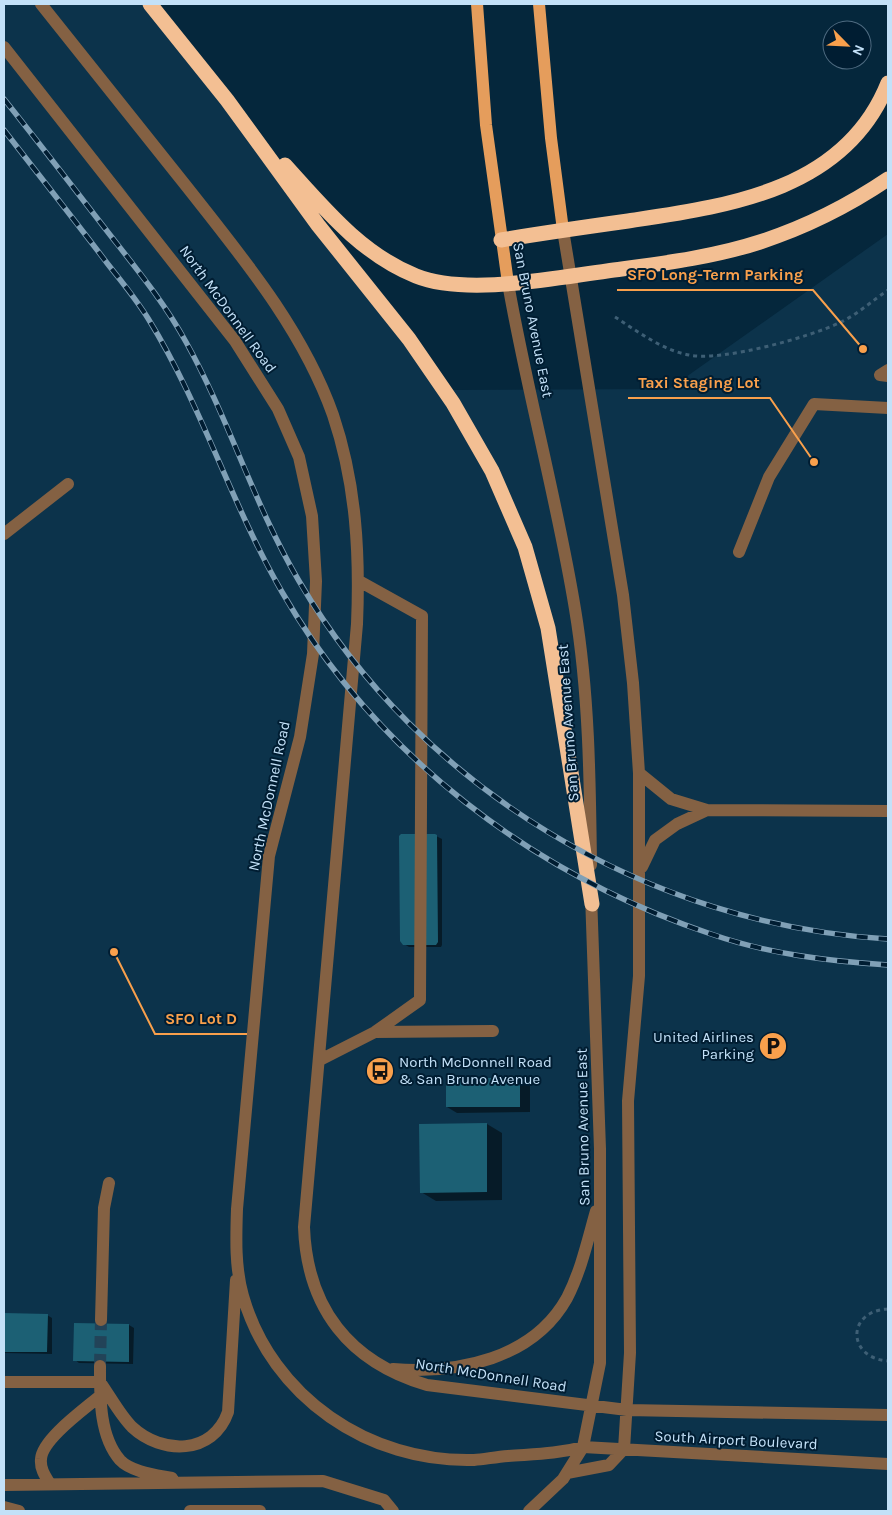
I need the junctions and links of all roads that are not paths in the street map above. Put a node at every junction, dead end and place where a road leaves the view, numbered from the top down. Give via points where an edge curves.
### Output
1 (42, 4) edge
2 (150, 4) edge
3 (477, 4) edge
4 (538, 4) edge
5 (4, 47) edge
6 (888, 83) edge
7 (227, 100) junction
8 (888, 179) edge
9 (563, 230) junction
10 (501, 240) junction
11 (571, 276) junction
12 (508, 283) junction
13 (888, 370) edge
14 (888, 376) edge
15 (888, 408) edge
16 (68, 484) dead end
17 (4, 534) edge
18 (739, 552) dead end
19 (359, 581) junction
20 (639, 773) junction
21 (707, 810) junction
22 (888, 811) edge
23 (640, 871) junction
24 (592, 904) junction
25 (493, 1031) dead end
26 (375, 1032) junction
27 (320, 1060) junction
28 (108, 1184) dead end
29 (601, 1197) junction
30 (237, 1268) junction
31 (101, 1320) tunnel mouth
32 (100, 1366) tunnel mouth
33 (382, 1368) junction
34 (4, 1382) edge
35 (101, 1389) junction
36 (589, 1406) junction
37 (627, 1410) junction
38 (888, 1415) edge
39 (583, 1447) junction
40 (624, 1449) junction
41 (888, 1464) edge
42 (567, 1473) junction
43 (189, 1482) junction
44 (50, 1484) junction
45 (4, 1485) edge
46 (4, 1508) edge
47 (19, 1511) edge
48 (190, 1511) edge
49 (260, 1511) edge
50 (393, 1511) edge
51 (529, 1511) edge

1 - 19 street, North McDonnell Road via 222,231 280,311 310,362 343,448 355,514
2 - 7 highway
3 - 10 main road, San Bruno Avenue East via 481,82
4 - 9 main road
5 - 30 street, North McDonnell Road via 235,341 290,432 307,485 315,548 316,620 300,736 269,856 236,1209
6 - 9 highway via 874,111 845,146 828,161 789,184 759,196 705,208
7 - 12 highway via 337,222 380,258 430,281
7 - 24 highway via 318,225 423,358 467,427 503,495 525,548 548,628
8 - 11 highway via 824,217 746,246 678,261
9 - 10 highway
9 - 11 street
10 - 12 main road, San Bruno Avenue East
11 - 12 highway
11 - 20 street via 627,622
12 - 24 street, San Bruno Avenue East via 579,634 589,750
13 - 14 street via 880,375
15 - 18 street via 814,404 769,477
16 - 17 street
19 - 26 street via 422,616 420,1000
19 - 27 street, North McDonnell Road
20 - 21 street via 671,799
20 - 23 street
21 - 22 street
21 - 23 street via 677,824 655,840
23 - 37 street via 639,976 628,1101 630,1353
24 - 29 street, San Bruno Avenue East
25 - 26 street
26 - 27 street
27 - 33 street, North McDonnell Road via 305,1207 308,1267 313,1286 330,1319 356,1348
28 - 31 street via 104,1208
29 - 33 street via 567,1297 535,1335 507,1353 472,1364 426,1369
29 - 36 street, San Bruno Avenue East via 600,1363
30 - 35 street via 228,1412 219,1432 196,1446 184,1447 152,1439 132,1427
30 - 39 street, North McDonnell Road via 242,1296 266,1350 304,1395 349,1431 403,1451 473,1460 558,1454
32 - 35 street
33 - 36 street, North McDonnell Road via 427,1384
34 - 35 street
35 - 43 street via 105,1434 121,1461 141,1470
35 - 44 street via 53,1436 40,1457 42,1470
36 - 37 street, South Airport Boulevard
36 - 39 street, San Bruno Avenue East
37 - 38 street, South Airport Boulevard
37 - 40 street
39 - 40 street, South Airport Boulevard
39 - 42 street
40 - 41 street, South Airport Boulevard
40 - 42 street via 609,1465
42 - 51 street
43 - 44 street
43 - 50 street via 323,1481 384,1500
44 - 45 street
46 - 47 street
48 - 49 street

